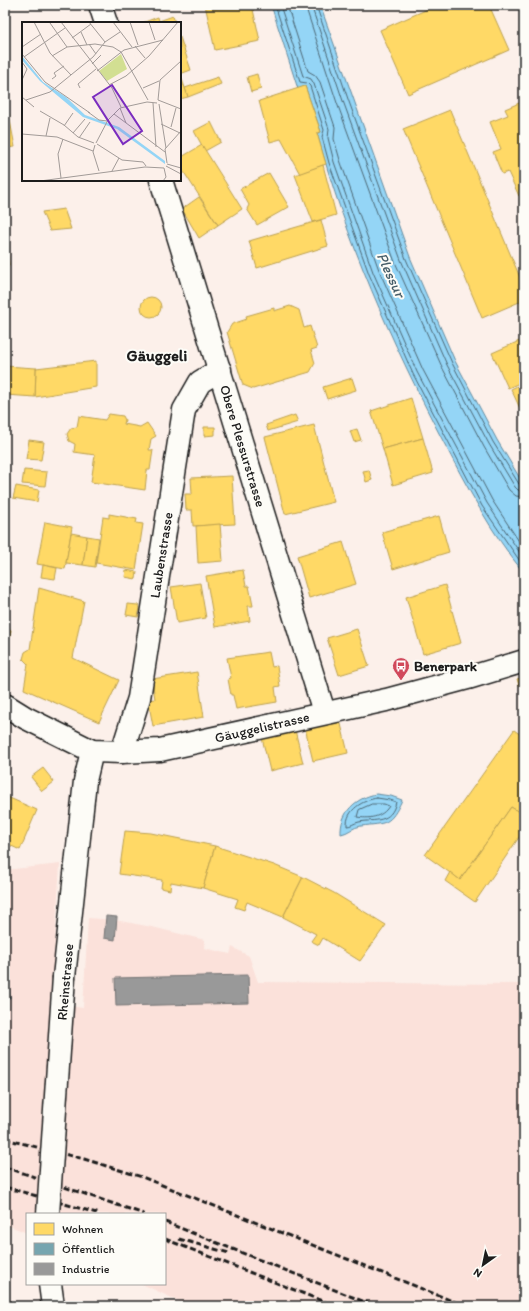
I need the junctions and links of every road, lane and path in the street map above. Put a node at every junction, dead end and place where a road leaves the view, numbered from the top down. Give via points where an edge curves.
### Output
1 (100, 5) edge
2 (106, 22) edge
3 (161, 181) edge
4 (220, 370) junction
5 (524, 661) edge
6 (5, 705) edge
7 (324, 712) junction
8 (92, 751) junction
9 (122, 752) junction
10 (48, 1213) edge
11 (50, 1285) edge
12 (53, 1306) edge

1 - 2 street
3 - 4 street, Obere Plessurstrasse
4 - 7 street, Obere Plessurstrasse
4 - 9 street, Laubenstrasse via 200,382 184,410 139,698
5 - 7 street, Gäuggelistrasse via 401,696
6 - 8 street, Gäuggelistrasse
7 - 9 street, Gäuggelistrasse via 160,750
8 - 9 street, Gäuggelistrasse
8 - 10 street, Rheinstrasse, bridge via 86,781 64,977
11 - 12 street

